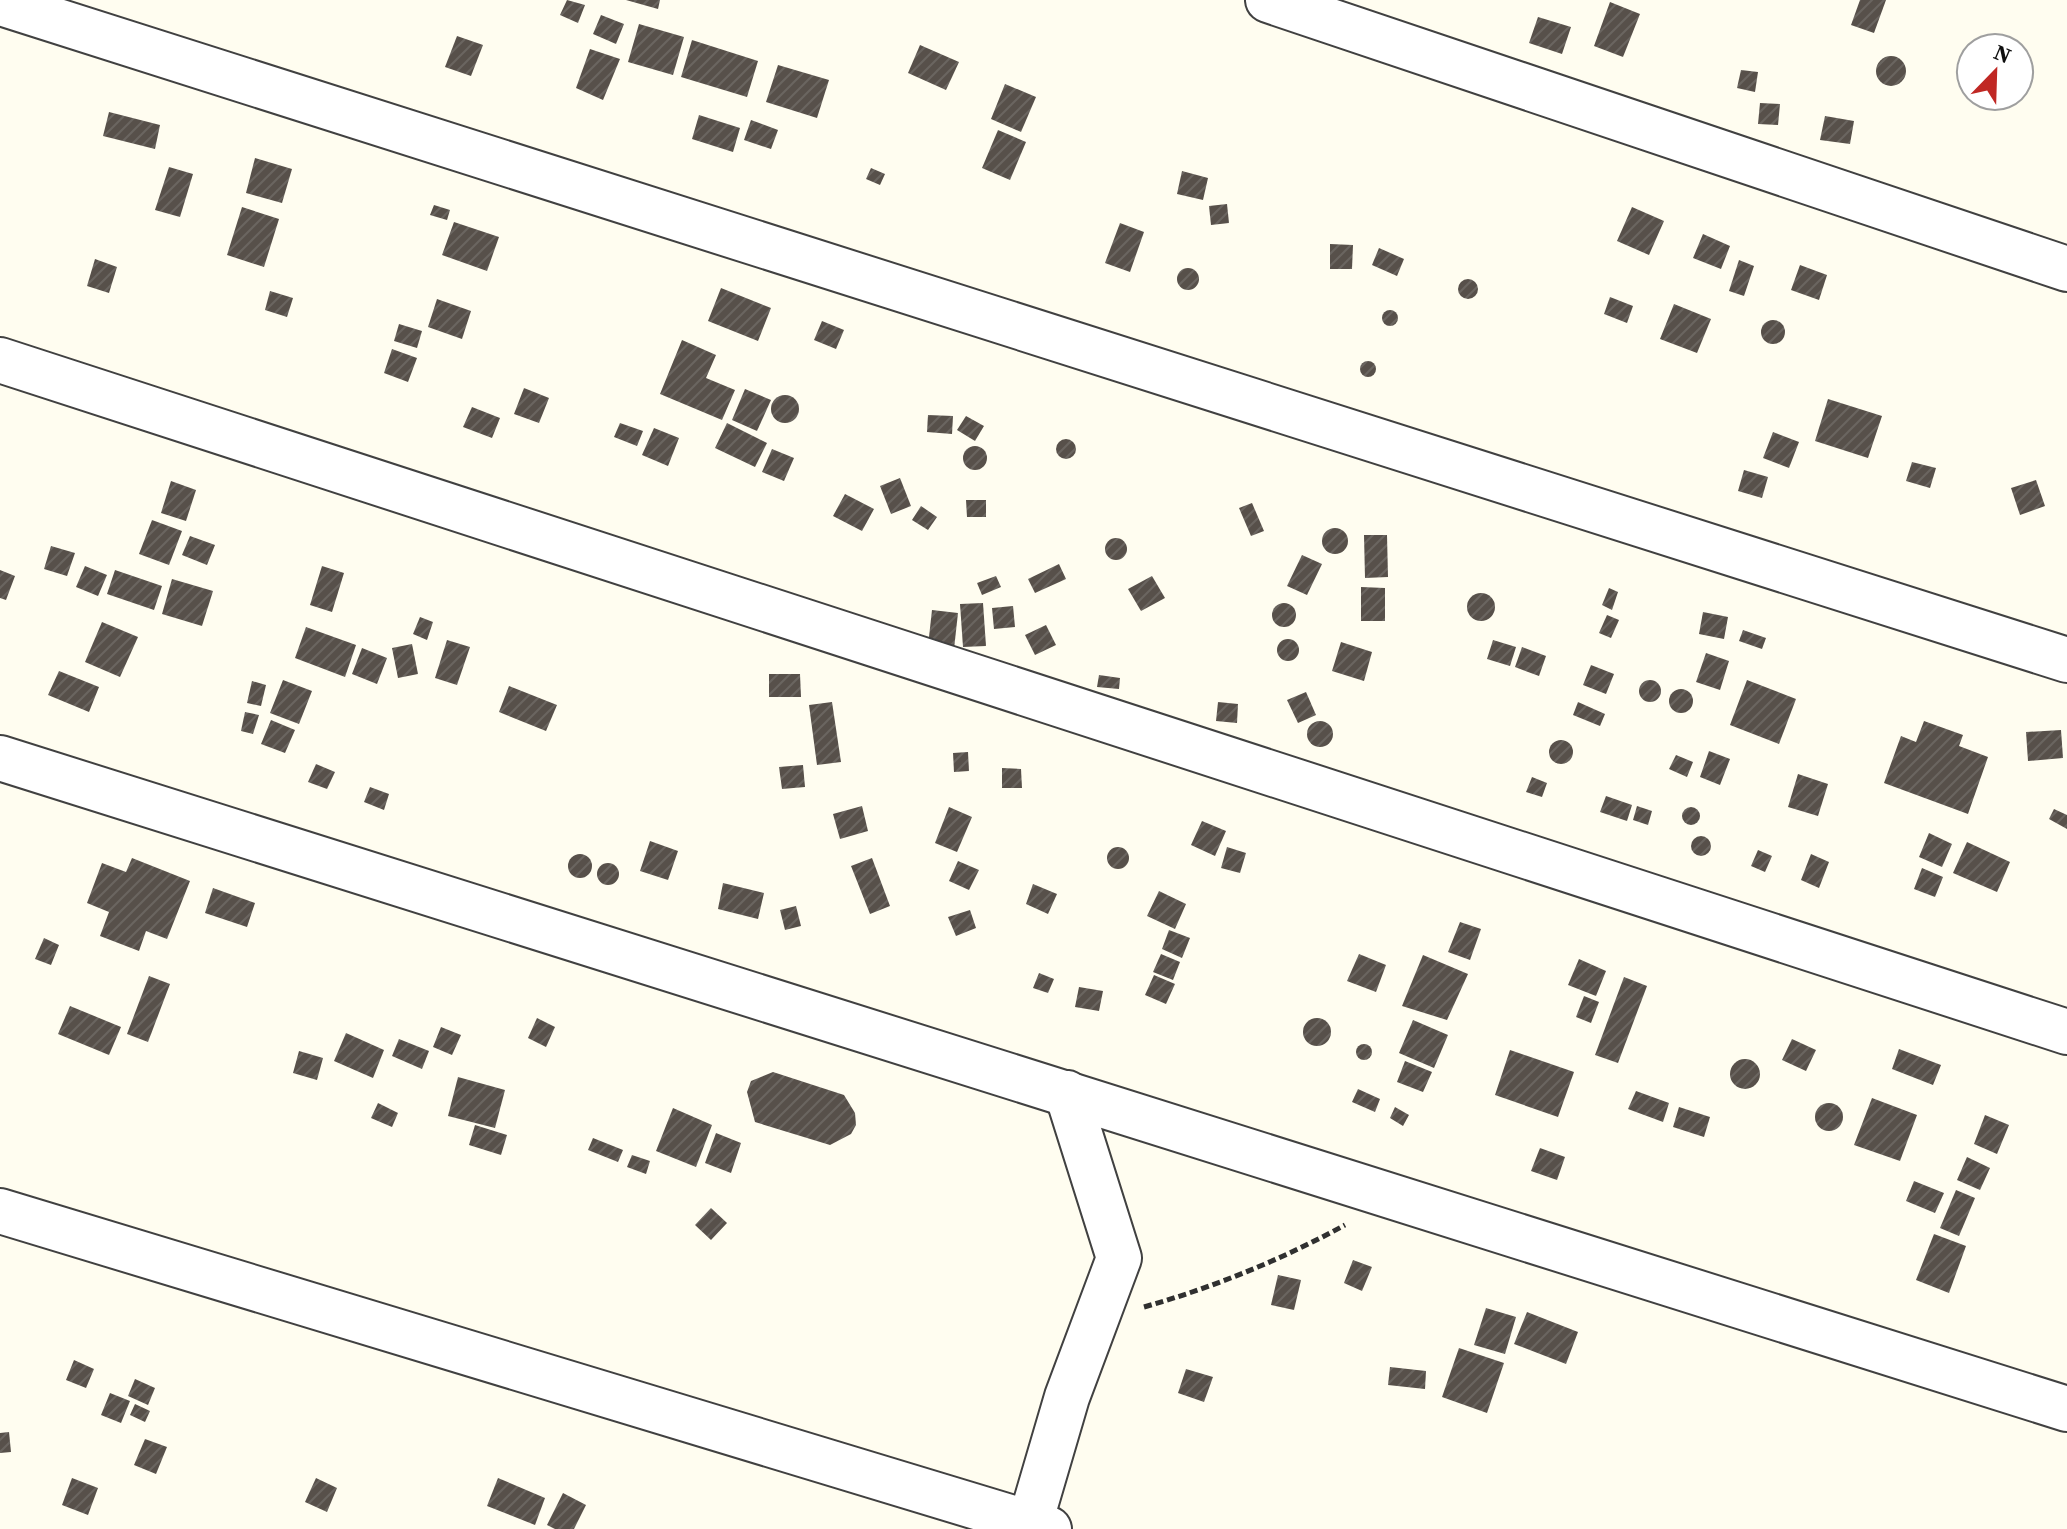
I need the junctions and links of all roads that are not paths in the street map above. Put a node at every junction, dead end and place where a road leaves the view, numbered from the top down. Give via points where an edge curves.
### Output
1 (1268, 0) edge
2 (3, 7) edge
3 (2067, 269) edge
4 (0, 360) edge
5 (2067, 660) edge
6 (0, 758) edge
7 (2067, 1032) edge
8 (1067, 1093) junction
9 (0, 1211) edge
10 (2067, 1409) edge
11 (1039, 1526) edge

1 - 3 street
2 - 5 street
4 - 7 street
6 - 8 street
8 - 10 street
8 - 11 street via 1119,1258 1067,1397
9 - 11 street

